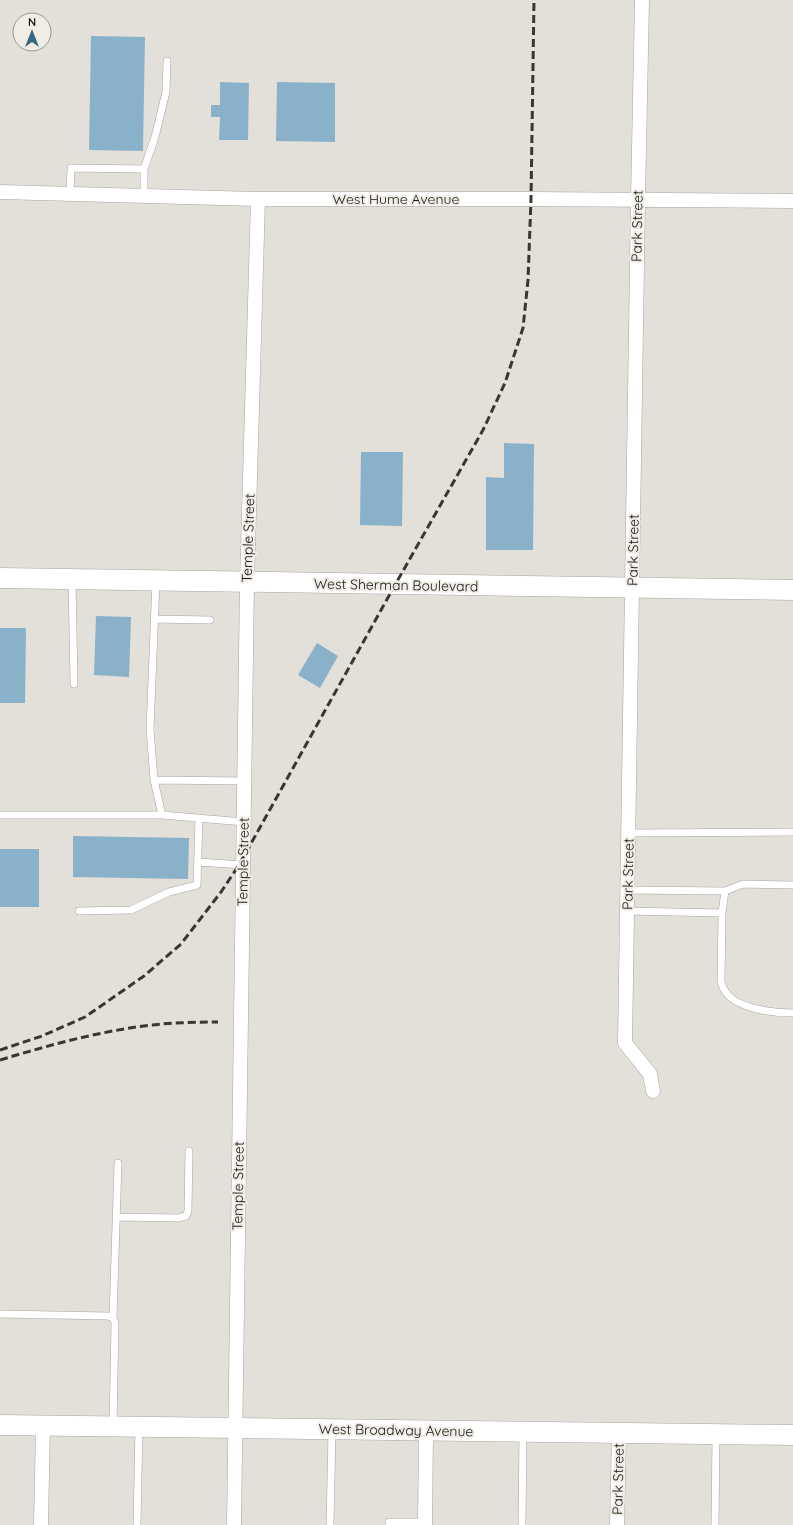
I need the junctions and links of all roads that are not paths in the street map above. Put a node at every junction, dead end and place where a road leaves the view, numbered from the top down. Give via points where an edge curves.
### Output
1 (642, 0) edge
2 (167, 61) dead end
3 (144, 169) junction
4 (0, 192) edge
5 (70, 194) junction
6 (144, 196) junction
7 (258, 199) junction
8 (638, 199) junction
9 (793, 201) edge
10 (0, 578) edge
11 (72, 579) junction
12 (156, 581) junction
13 (247, 582) junction
14 (633, 587) junction
15 (793, 590) edge
16 (155, 619) junction
17 (210, 620) dead end
18 (74, 684) dead end
19 (154, 780) junction
20 (244, 781) junction
21 (0, 815) edge
22 (162, 815) junction
23 (200, 818) junction
24 (244, 822) junction
25 (793, 832) edge
26 (629, 833) junction
27 (198, 862) junction
28 (243, 865) junction
29 (793, 886) edge
30 (628, 890) junction
31 (725, 891) junction
32 (79, 911) dead end
33 (627, 911) junction
34 (722, 913) junction
35 (793, 1013) edge
36 (653, 1091) dead end
37 (189, 1151) dead end
38 (118, 1163) dead end
39 (116, 1217) junction
40 (0, 1314) edge
41 (113, 1318) junction
42 (0, 1424) edge
43 (43, 1425) junction
44 (114, 1426) junction
45 (139, 1426) junction
46 (235, 1427) junction
47 (332, 1430) junction
48 (426, 1431) junction
49 (523, 1432) junction
50 (619, 1432) junction
51 (716, 1434) junction
52 (793, 1435) edge
53 (425, 1524) edge
54 (42, 1525) edge
55 (137, 1525) edge
56 (234, 1525) edge
57 (330, 1525) edge
58 (388, 1525) edge
59 (522, 1525) edge
60 (617, 1525) edge
61 (714, 1525) edge

1 - 8 street, Park Street
2 - 3 lane via 166,92
3 - 5 lane via 71,168
3 - 6 lane
4 - 5 street, West Hume Avenue
5 - 6 street, West Hume Avenue
6 - 7 street, West Hume Avenue
7 - 8 street, West Hume Avenue
7 - 13 street, Temple Street
8 - 9 street, West Hume Avenue
8 - 14 street, Park Street
10 - 11 street, West Sherman Boulevard
11 - 12 street, West Sherman Boulevard
11 - 18 lane
12 - 13 street, West Sherman Boulevard
12 - 16 lane
13 - 14 street, West Sherman Boulevard
13 - 20 street, Temple Street
14 - 15 street, West Sherman Boulevard
14 - 26 street, Park Street
16 - 17 lane
16 - 19 lane via 150,729
19 - 20 lane
19 - 22 lane
20 - 24 street, Temple Street
21 - 22 lane
22 - 23 lane
23 - 24 lane
23 - 27 lane
24 - 28 street, Temple Street
25 - 26 lane
26 - 30 street, Park Street
27 - 28 lane
27 - 32 lane via 197,885 169,892 131,910
28 - 46 street, Temple Street
29 - 31 lane via 742,884
30 - 31 lane
30 - 33 street, Park Street
31 - 34 lane
33 - 34 lane
33 - 36 street, Park Street via 625,1043 650,1074
34 - 35 lane via 721,982 724,991 744,1005 774,1012
37 - 39 lane via 186,1216
38 - 39 lane
39 - 41 lane
40 - 41 lane
41 - 44 lane
42 - 43 street, West Broadway Avenue
43 - 44 street, West Broadway Avenue
43 - 54 street
44 - 45 street, West Broadway Avenue
45 - 46 street, West Broadway Avenue
45 - 55 lane
46 - 47 street, West Broadway Avenue
46 - 56 street, Temple Street
47 - 48 street, West Broadway Avenue
47 - 57 lane
48 - 49 street, West Broadway Avenue
48 - 53 street
49 - 50 street, West Broadway Avenue
49 - 59 lane
50 - 51 street, West Broadway Avenue
50 - 60 street, Park Street
51 - 52 street, West Broadway Avenue
51 - 61 lane
53 - 58 lane via 388,1522

